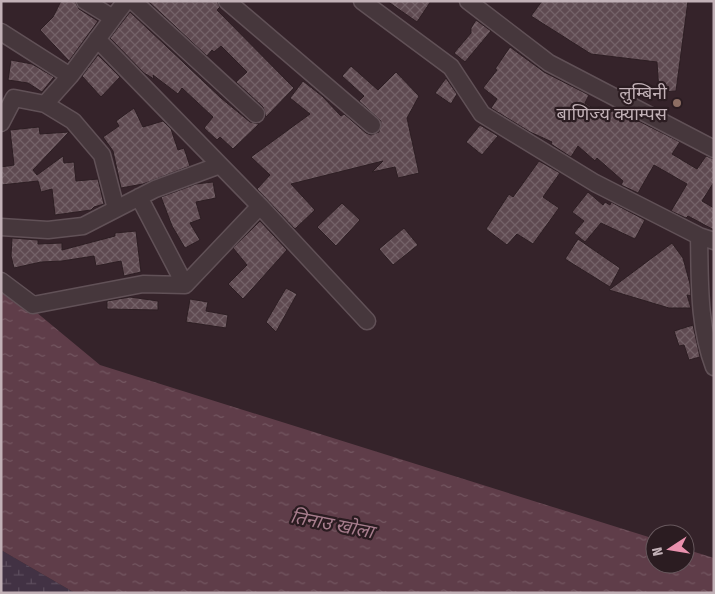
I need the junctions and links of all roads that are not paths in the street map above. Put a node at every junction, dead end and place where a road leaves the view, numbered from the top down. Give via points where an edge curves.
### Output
1 (85, 1) edge
2 (126, 1) edge
3 (133, 1) edge
4 (227, 1) edge
5 (362, 1) edge
6 (468, 1) edge
7 (113, 18) junction
8 (1, 32) edge
9 (97, 39) junction
10 (70, 76) junction
11 (7, 95) edge
12 (45, 104) junction
13 (256, 114) dead end
14 (1, 123) edge
15 (372, 125) dead end
16 (714, 149) edge
17 (220, 164) junction
18 (139, 197) junction
19 (260, 206) junction
20 (116, 209) junction
21 (1, 227) edge
22 (706, 239) edge
23 (1, 281) edge
24 (185, 285) junction
25 (708, 320) edge
26 (367, 321) dead end
27 (714, 367) edge

1 - 7 street
2 - 7 street
3 - 13 street
4 - 15 street
5 - 22 street via 451,67 482,114 595,183
6 - 16 street via 549,63
7 - 9 street
8 - 10 street
9 - 10 street
9 - 17 street
10 - 12 street
11 - 12 street
11 - 14 street
12 - 20 street via 73,121 102,155
17 - 18 street
17 - 19 street
18 - 20 street
18 - 24 street
19 - 24 street
19 - 26 street
20 - 21 street via 84,226 48,230
22 - 25 street
23 - 24 street via 33,305 143,284
25 - 27 street via 706,345

